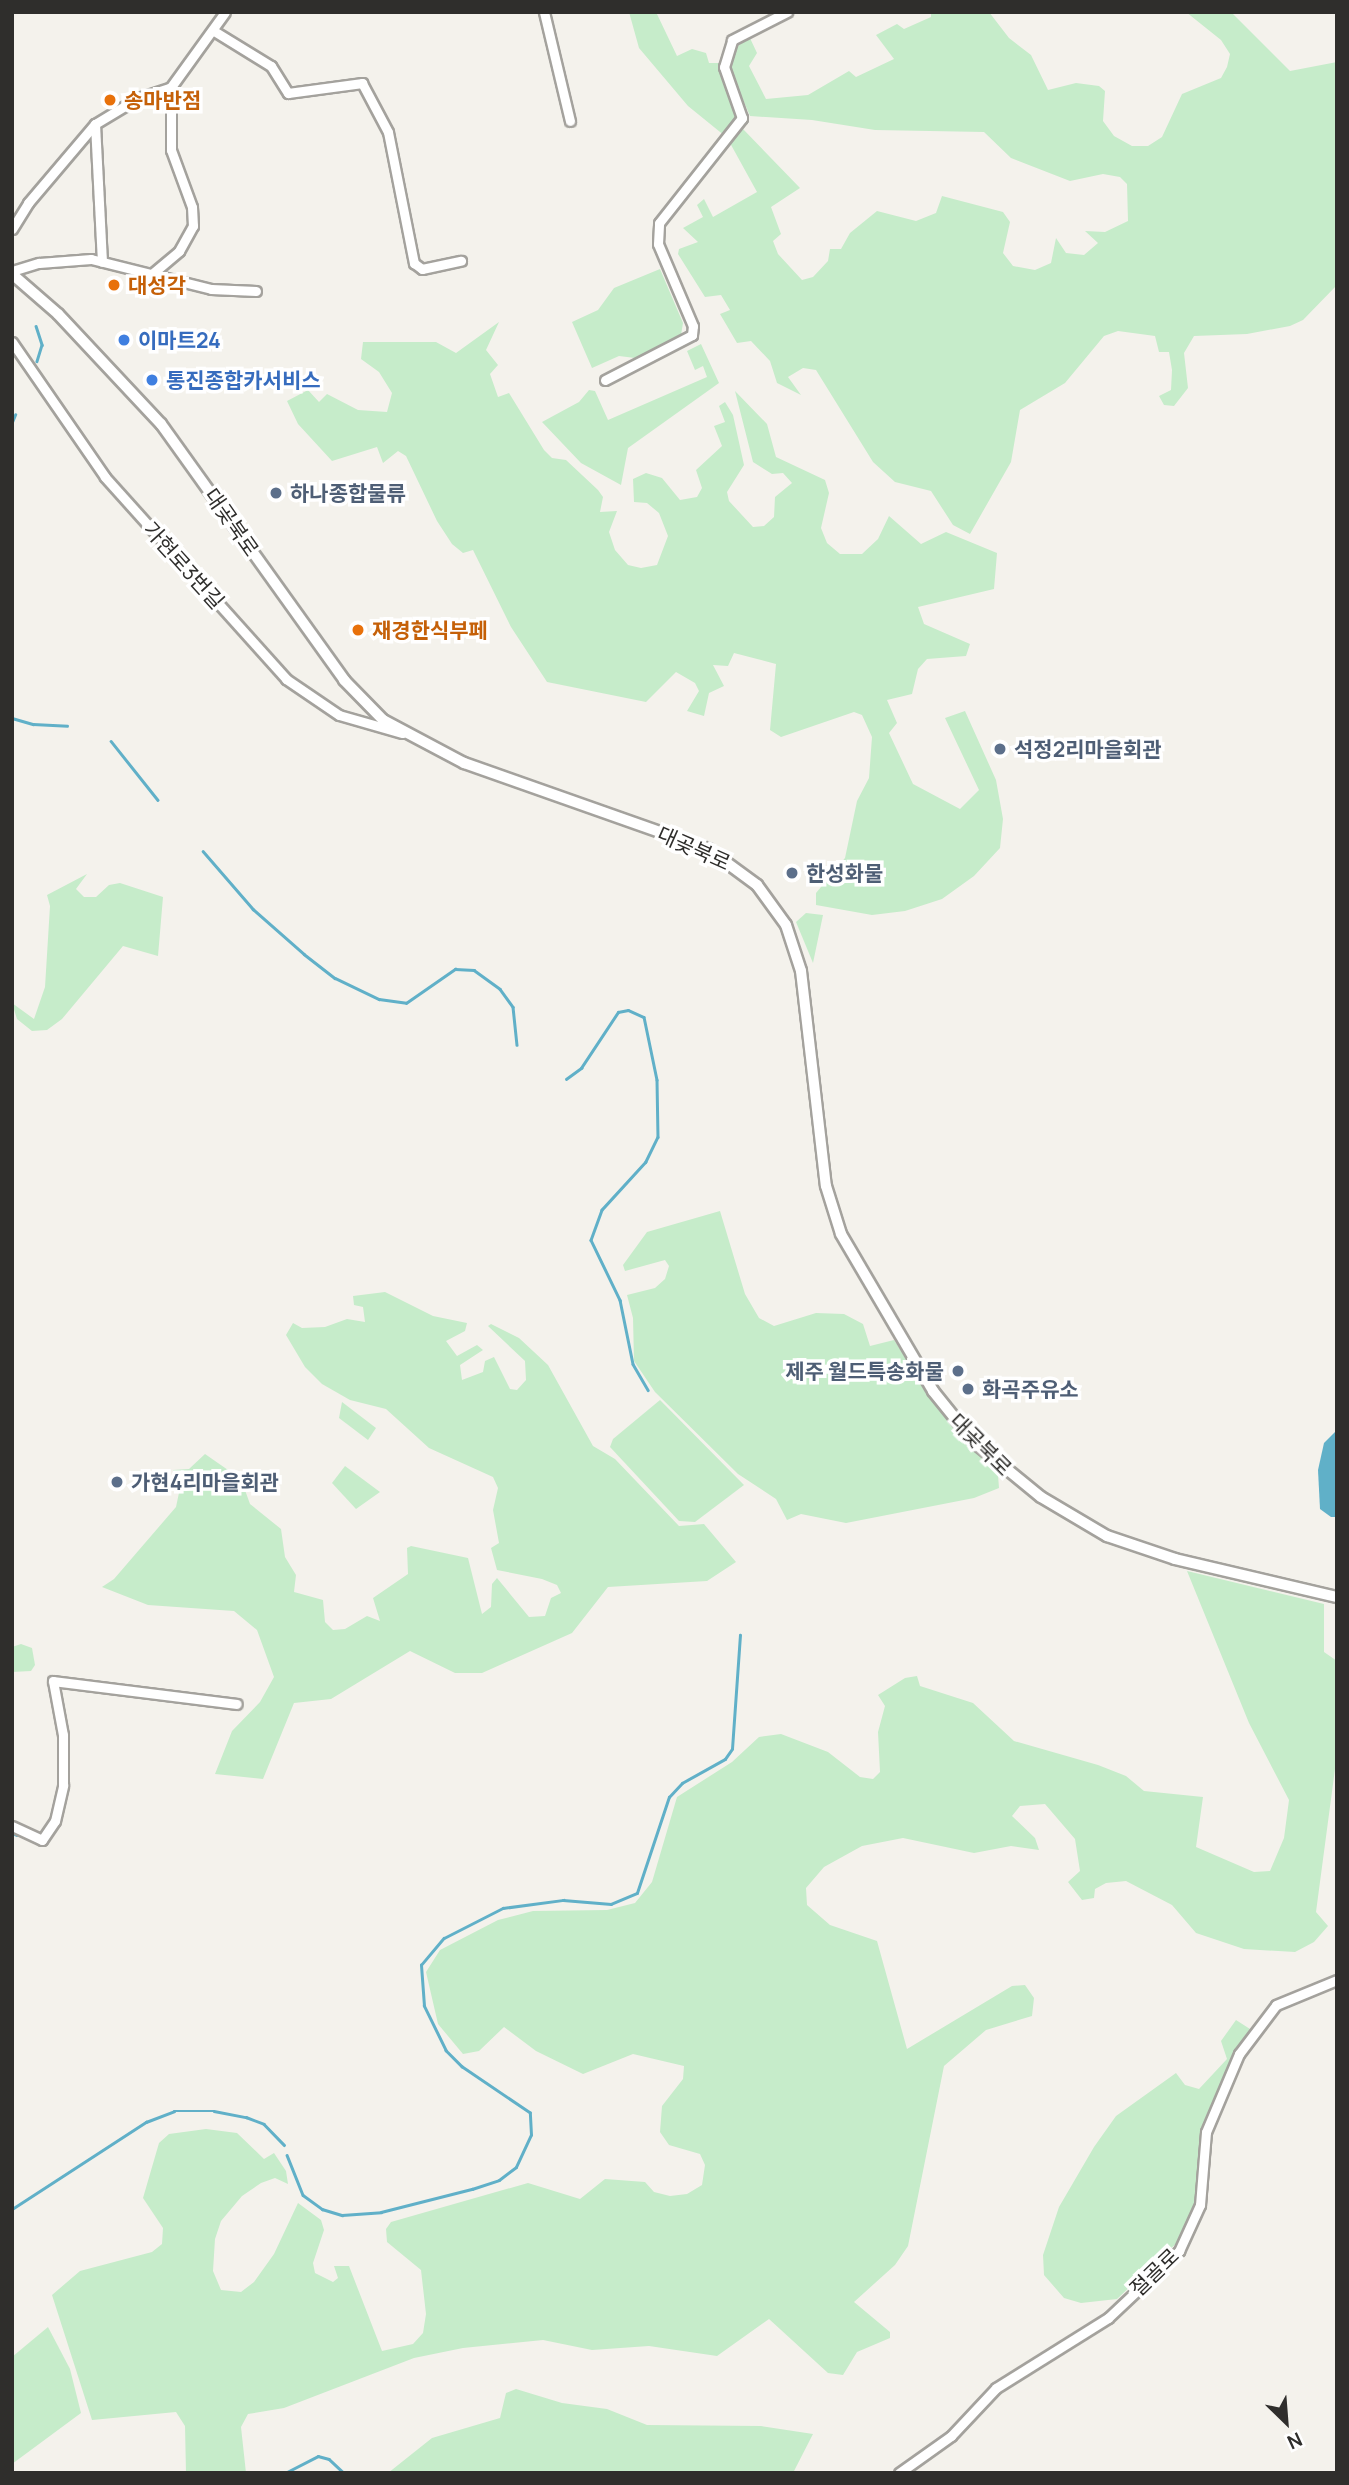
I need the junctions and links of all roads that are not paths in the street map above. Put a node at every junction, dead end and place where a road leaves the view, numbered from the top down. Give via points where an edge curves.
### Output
1 (225, 12) edge
2 (544, 12) edge
3 (787, 12) edge
4 (214, 31) junction
5 (171, 87) junction
6 (570, 121) dead end
7 (95, 124) junction
8 (12, 229) edge
9 (461, 261) dead end
10 (102, 262) junction
11 (153, 272) junction
12 (14, 276) edge
13 (256, 291) dead end
14 (12, 342) edge
15 (605, 380) dead end
16 (402, 733) junction
17 (1337, 1597) edge
18 (237, 1704) dead end
19 (12, 1826) edge
20 (1337, 1980) edge
21 (899, 2473) edge

1 - 4 street
2 - 6 street
3 - 15 street via 732,40 724,67 742,118 659,223 658,244 693,326 692,335
4 - 5 street
4 - 9 street via 271,66 288,93 362,83 388,132 414,263 422,269
5 - 7 street via 138,97
5 - 11 street via 171,150 192,207 193,226 179,251
7 - 8 street via 28,203
7 - 10 street
10 - 11 street, 대곶북로
10 - 12 street, 대곶북로 via 39,262
11 - 13 street, 대곶북로 via 211,289
12 - 16 street, 대곶북로 via 58,314 161,424 344,680
14 - 16 street, 가현로3번길 via 105,477 278,671 331,711
16 - 17 street, 대곶북로 via 464,762 708,849 757,885 786,925 800,971 826,1185 841,1234 933,1391 994,1461 1041,1497 1107,1536 1175,1559
18 - 19 street via 53,1681 63,1725 62,1785 52,1829 42,1840
20 - 21 street, 절골로 via 1276,2005 1239,2054 1206,2132 1200,2205 1179,2251 1108,2318 996,2388 959,2429

